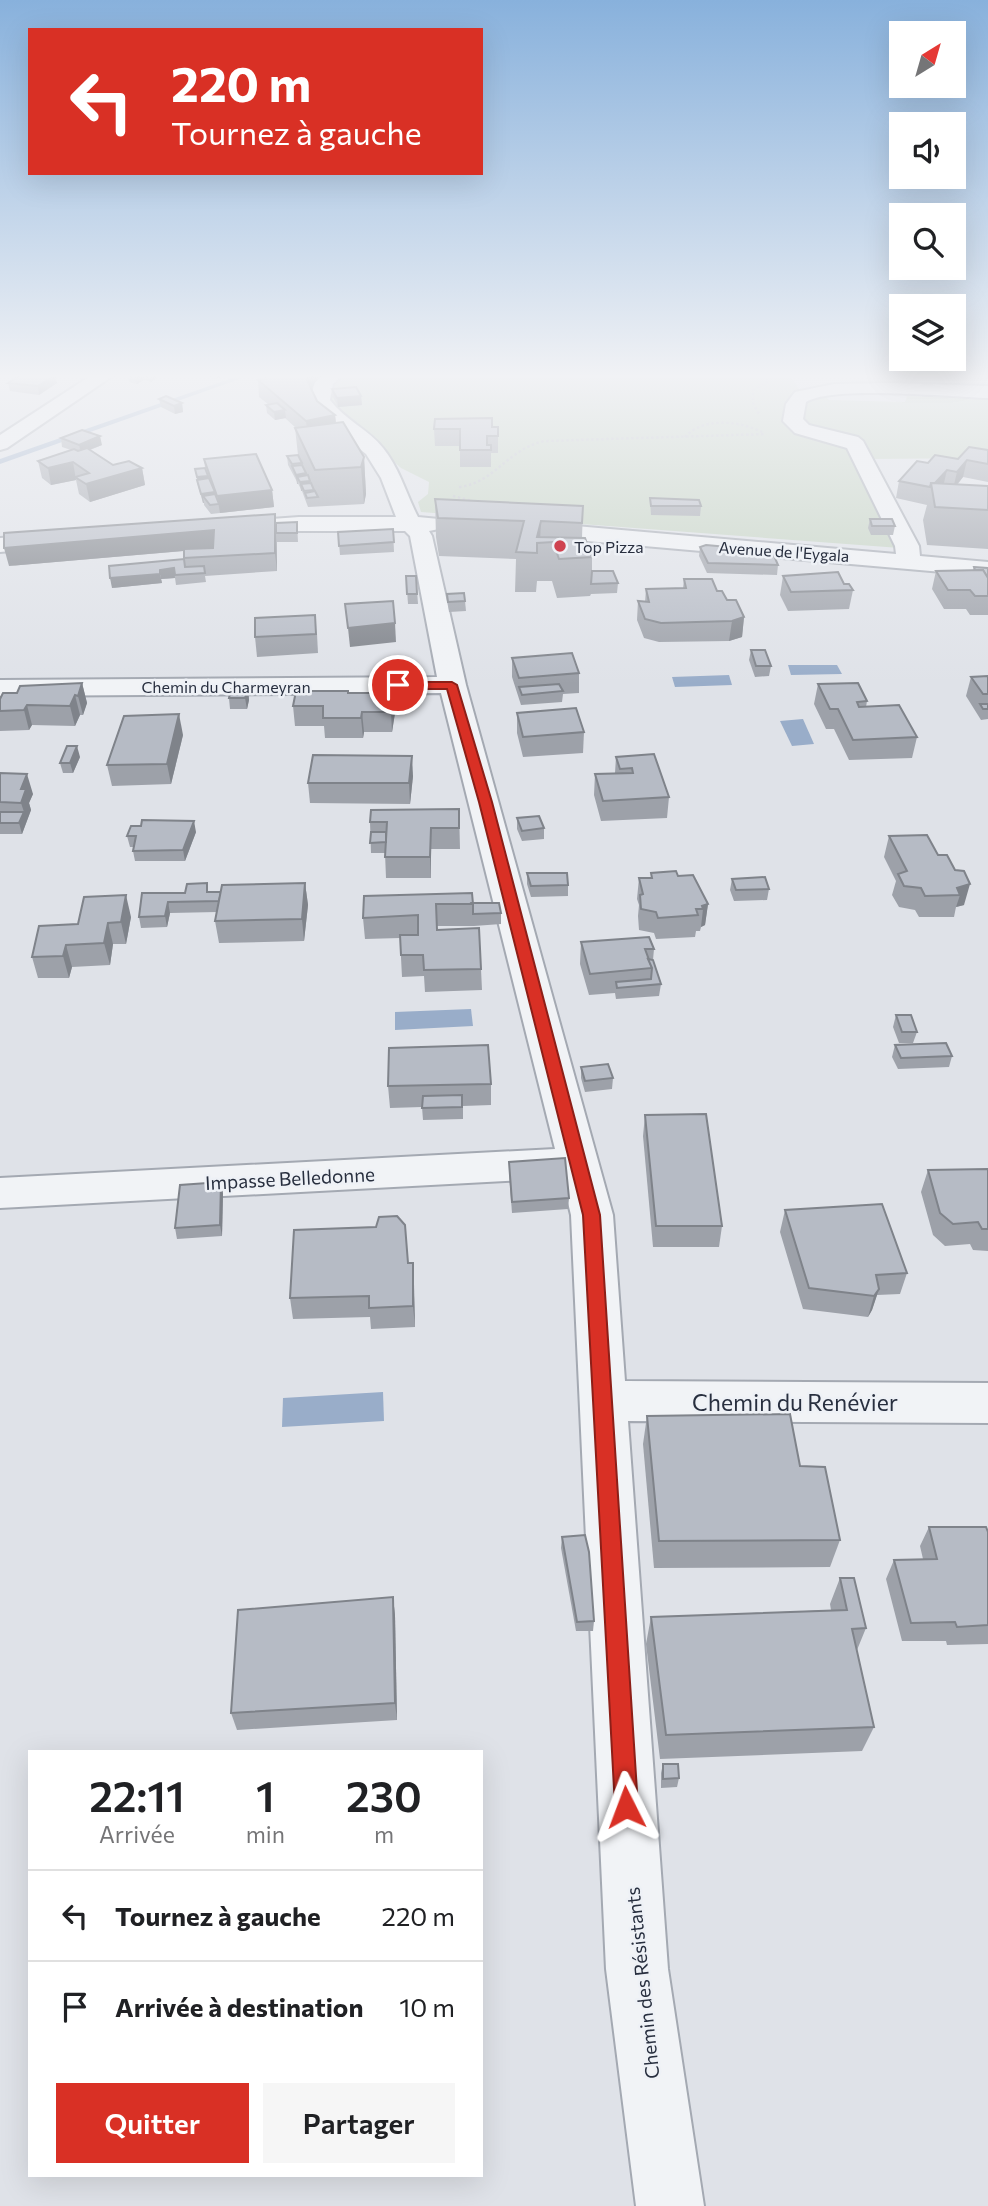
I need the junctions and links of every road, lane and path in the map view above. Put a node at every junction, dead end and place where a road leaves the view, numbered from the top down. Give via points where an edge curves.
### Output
1 (392, 478) edge
2 (488, 478) edge
3 (873, 478) edge
4 (459, 486) dead end
5 (423, 518) junction
6 (504, 527) edge
7 (218, 529) edge
8 (82, 539) edge
9 (0, 545) edge
10 (909, 560) junction
11 (988, 569) edge
12 (452, 685) junction
13 (0, 688) edge
14 (580, 1163) junction
15 (0, 1193) edge
16 (601, 1401) junction
17 (988, 1403) edge
18 (670, 2206) edge

1 - 5 street, Chemin des Résistants
2 - 4 path via 471,487
3 - 10 street via 907,546
5 - 7 street
5 - 12 street, Chemin des Résistants via 421,536
6 - 10 street, Avenue de l'Eygala
8 - 9 street
10 - 11 street, Avenue de l'Eygala
12 - 13 street, Chemin du Charmeyran
12 - 14 street, Chemin des Résistants
14 - 15 street, Impasse Belledonne
14 - 16 street, Chemin des Résistants via 592,1215
16 - 17 street, Chemin du Renévier
16 - 18 street, Chemin des Résistants via 636,1969

